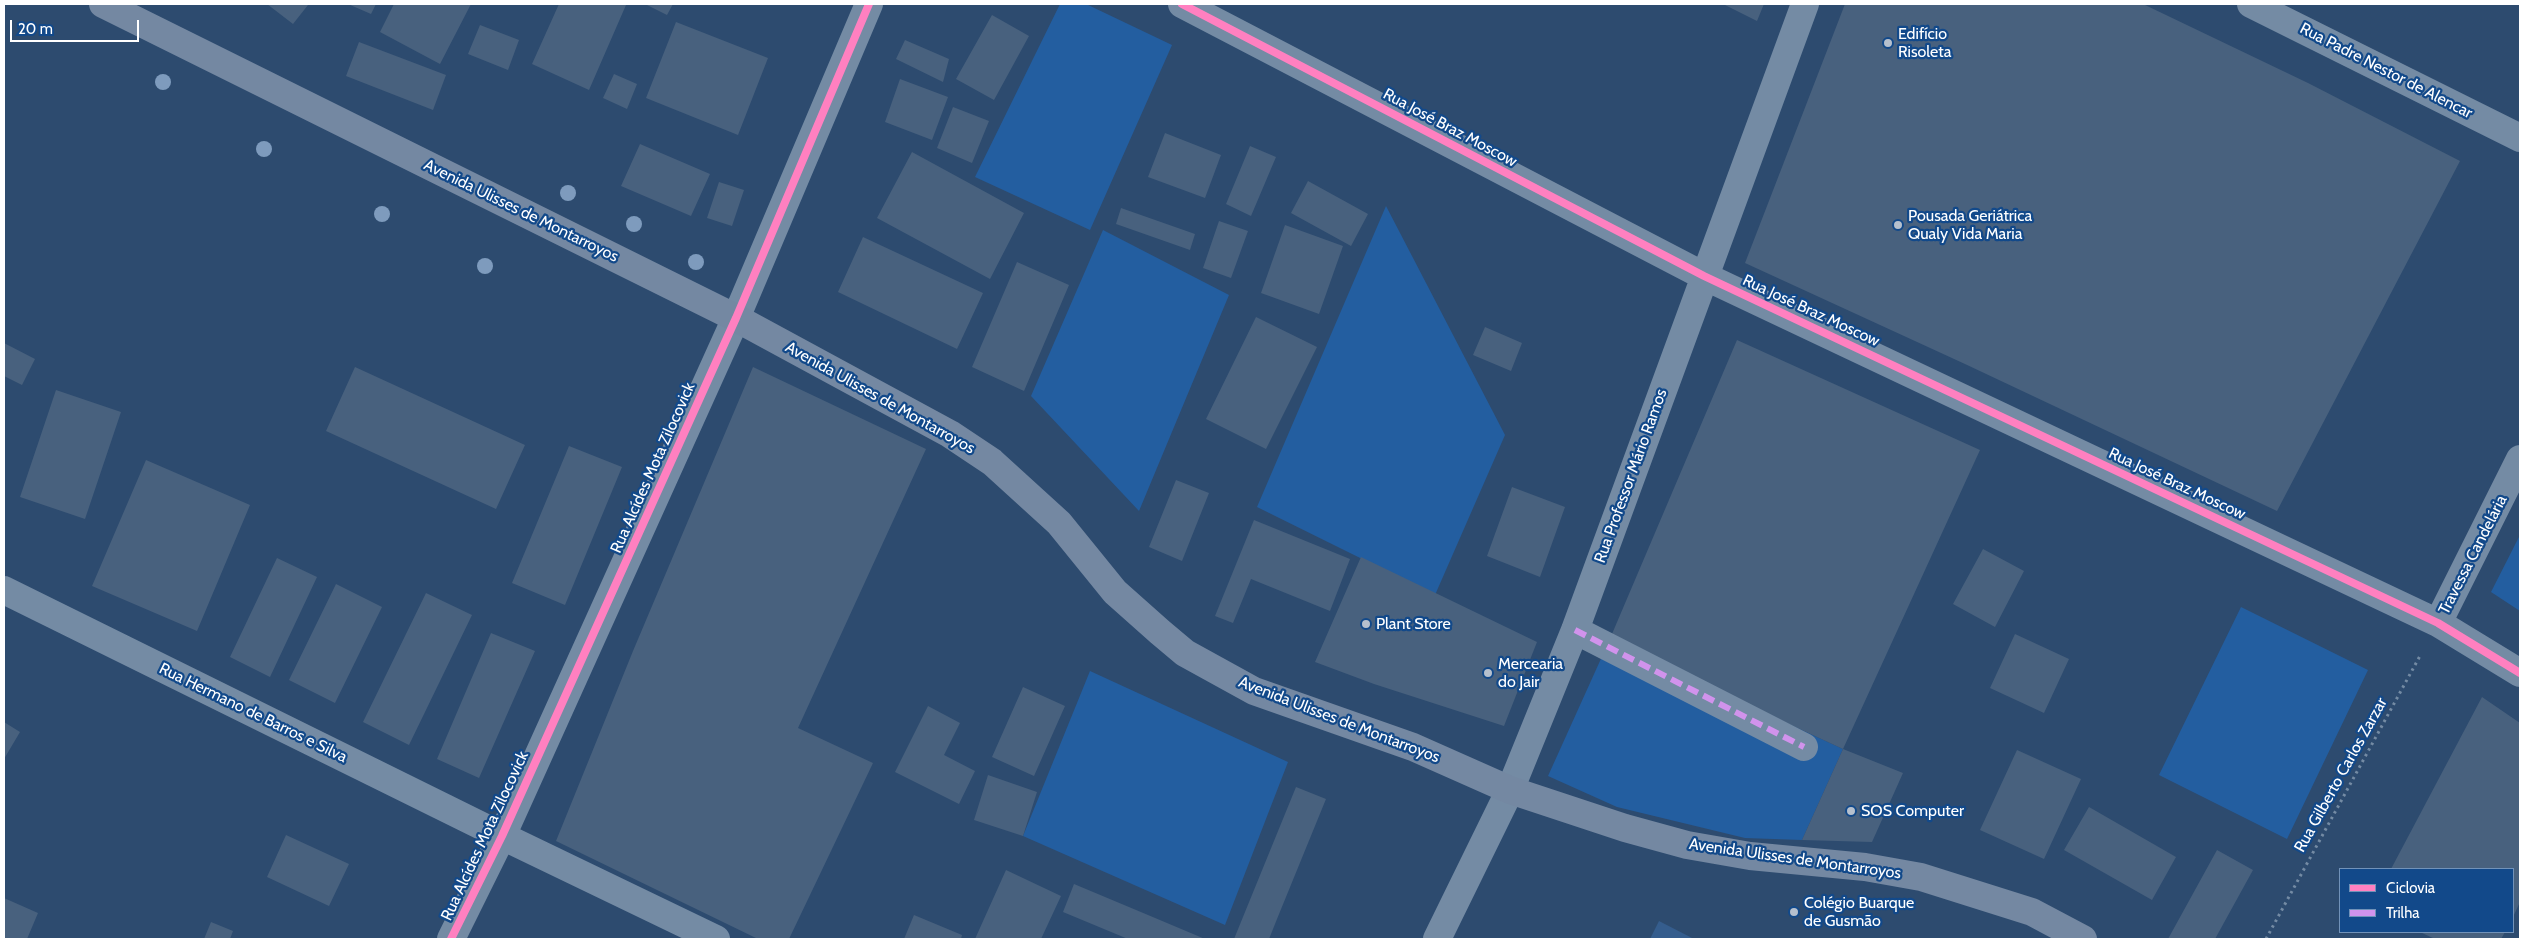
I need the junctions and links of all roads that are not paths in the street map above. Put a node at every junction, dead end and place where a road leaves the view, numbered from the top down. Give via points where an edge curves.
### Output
1 (103, 4) edge
2 (869, 4) edge
3 (1182, 4) edge
4 (1805, 4) edge
5 (2252, 4) edge
6 (2520, 138) edge
7 (1704, 276) junction
8 (736, 318) junction
9 (2520, 459) edge
10 (4, 590) edge
11 (2438, 623) junction
12 (1576, 630) junction
13 (2520, 673) edge
14 (1804, 747) dead end
15 (1510, 790) junction
16 (502, 836) junction
17 (451, 939) edge
18 (716, 939) edge
19 (1437, 939) edge
20 (2083, 939) edge

1 - 8 main road, Avenida Ulisses de Montarroyos
2 - 8 street, Rua Alcídes Mota Zilocovick
3 - 7 street, Rua José Braz Moscow
4 - 7 street, Rua Professor Mário Ramos
5 - 6 street, Rua Padre Nestor de Alencar
7 - 11 street, Rua José Braz Moscow
7 - 12 street, Rua Professor Mário Ramos
8 - 15 main road, Avenida Ulisses de Montarroyos via 950,434 992,462 1059,522 1115,592 1185,654 1254,690 1413,747
8 - 16 street, Rua Alcídes Mota Zilocovick
9 - 11 street, Travessa Candelária
10 - 16 street, Rua Hermano de Barros e Silva
11 - 13 street, Rua José Braz Moscow
12 - 14 street
12 - 15 street, Rua Professor Mário Ramos
15 - 19 street, Rua Professor Mário Ramos
15 - 20 main road, Avenida Ulisses de Montarroyos via 1687,845 1921,877 2032,912
16 - 17 street, Rua Alcídes Mota Zilocovick
16 - 18 street, Rua Hermano de Barros e Silva

